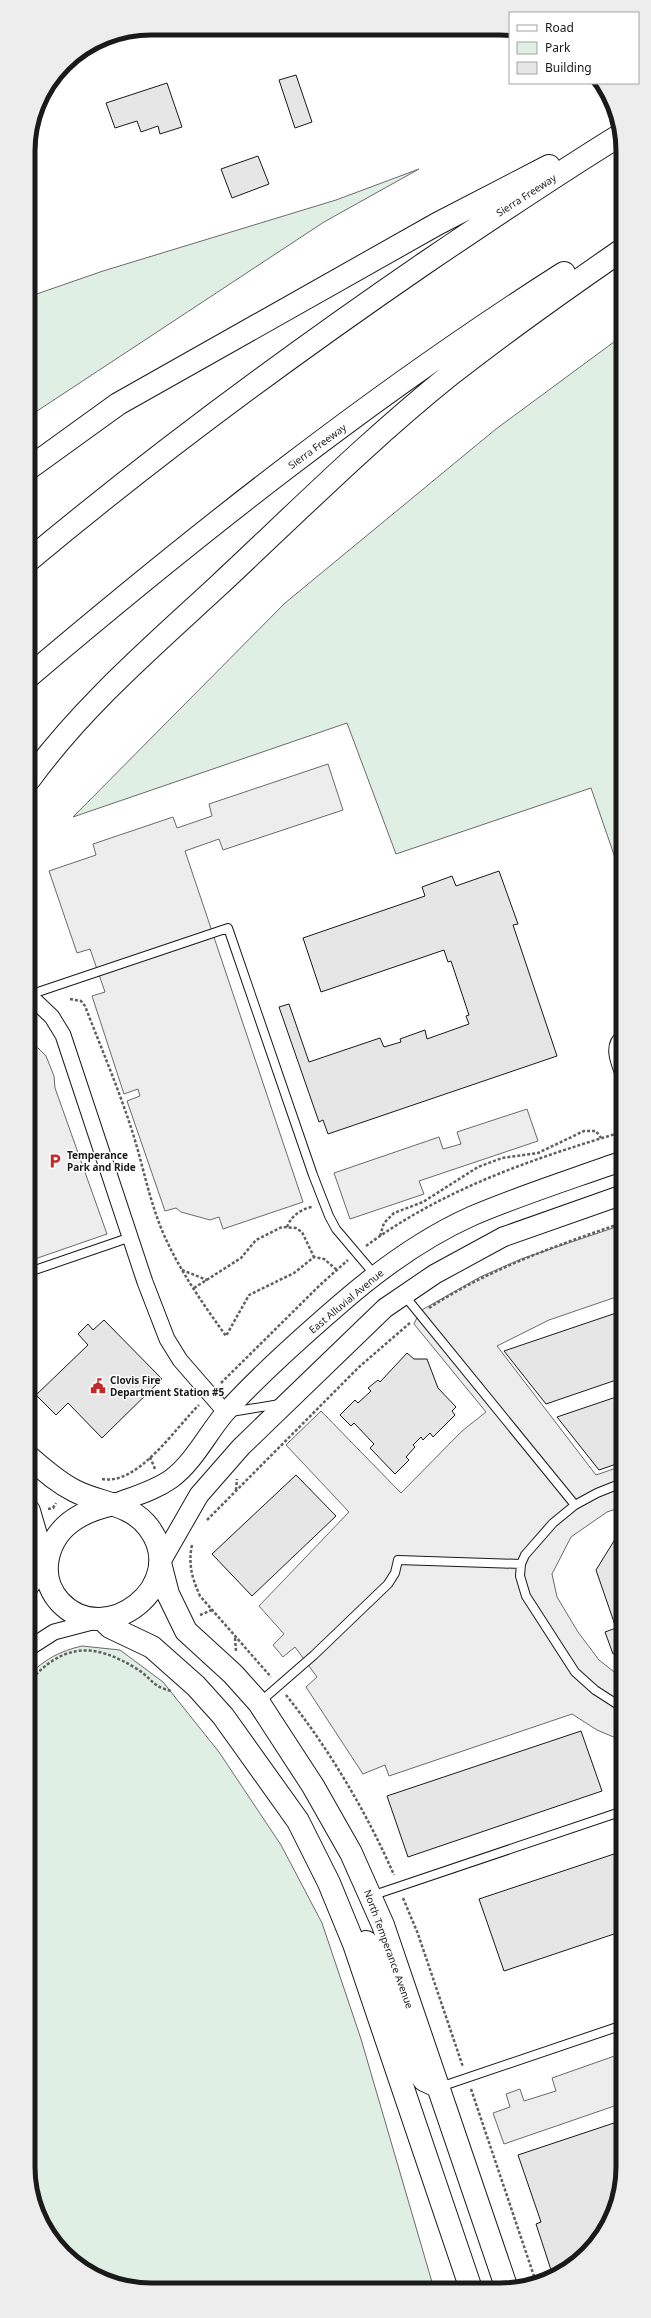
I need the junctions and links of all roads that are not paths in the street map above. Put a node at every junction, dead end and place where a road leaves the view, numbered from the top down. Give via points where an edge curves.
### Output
1 (615, 137) edge
2 (615, 138) edge
3 (616, 241) edge
4 (616, 254) edge
5 (35, 464) edge
6 (35, 555) edge
7 (35, 671) edge
8 (35, 772) edge
9 (35, 993) edge
10 (35, 1001) edge
11 (616, 1040) edge
12 (616, 1062) edge
13 (616, 1163) edge
14 (616, 1197) edge
15 (131, 1237) junction
16 (35, 1270) edge
17 (375, 1275) junction
18 (403, 1294) junction
19 (287, 1403) junction
20 (226, 1413) junction
21 (35, 1464) edge
22 (616, 1485) edge
23 (114, 1504) junction
24 (575, 1505) junction
25 (35, 1530) edge
26 (160, 1563) junction
27 (521, 1564) junction
28 (46, 1566) junction
29 (35, 1582) edge
30 (102, 1619) junction
31 (35, 1644) edge
32 (259, 1703) junction
33 (616, 1704) edge
34 (616, 1813) edge
35 (371, 1896) junction
36 (336, 1898) junction
37 (616, 2027) edge
38 (439, 2087) junction
39 (469, 2283) edge
40 (505, 2283) edge

1 - 5 main road via 533,173 437,224 118,404
2 - 6 main road, Sierra Freeway via 518,200 326,331 183,437
3 - 7 main road, Sierra Freeway via 534,293 288,467 116,602
4 - 8 main road via 504,333 376,438 129,669 77,722
9 - 17 lane via 228,928 324,1202 336,1229
10 - 15 street via 52,1017 63,1035
11 - 12 lane via 613,1047
13 - 17 street, East Alluvial Avenue via 523,1195 471,1217 414,1247
14 - 18 street via 503,1238 463,1257
15 - 16 lane
15 - 20 street via 150,1296 173,1350
17 - 20 street, East Alluvial Avenue via 318,1323
18 - 19 street via 370,1321
18 - 24 lane
19 - 20 lane
19 - 26 street via 241,1447 199,1495
20 - 23 street, East Alluvial Avenue via 173,1477 153,1490
21 - 23 main road via 76,1492
22 - 24 lane via 597,1492
23 - 26 main road via 138,1516 149,1527 157,1540
23 - 28 main road via 88,1512 68,1524 54,1542
24 - 27 lane via 543,1532
25 - 28 main road
26 - 30 main road via 155,1584 141,1602 124,1612
26 - 32 main road, North Temperance Avenue via 168,1594 186,1631 233,1674
27 - 32 lane via 398,1560 395,1573 388,1584 314,1655
27 - 33 lane via 520,1576 526,1596 574,1672
28 - 29 street
28 - 30 main road via 51,1589 62,1603 85,1617
30 - 31 street via 54,1632
30 - 36 main road via 110,1626 152,1647 167,1659 183,1672 223,1716 298,1821
32 - 35 main road, North Temperance Avenue via 329,1812
34 - 35 lane
35 - 38 main road, North Temperance Avenue
36 - 38 main road via 372,1951 419,2074 424,2080
36 - 39 main road via 359,1958
37 - 38 lane
38 - 40 main road, North Temperance Avenue

